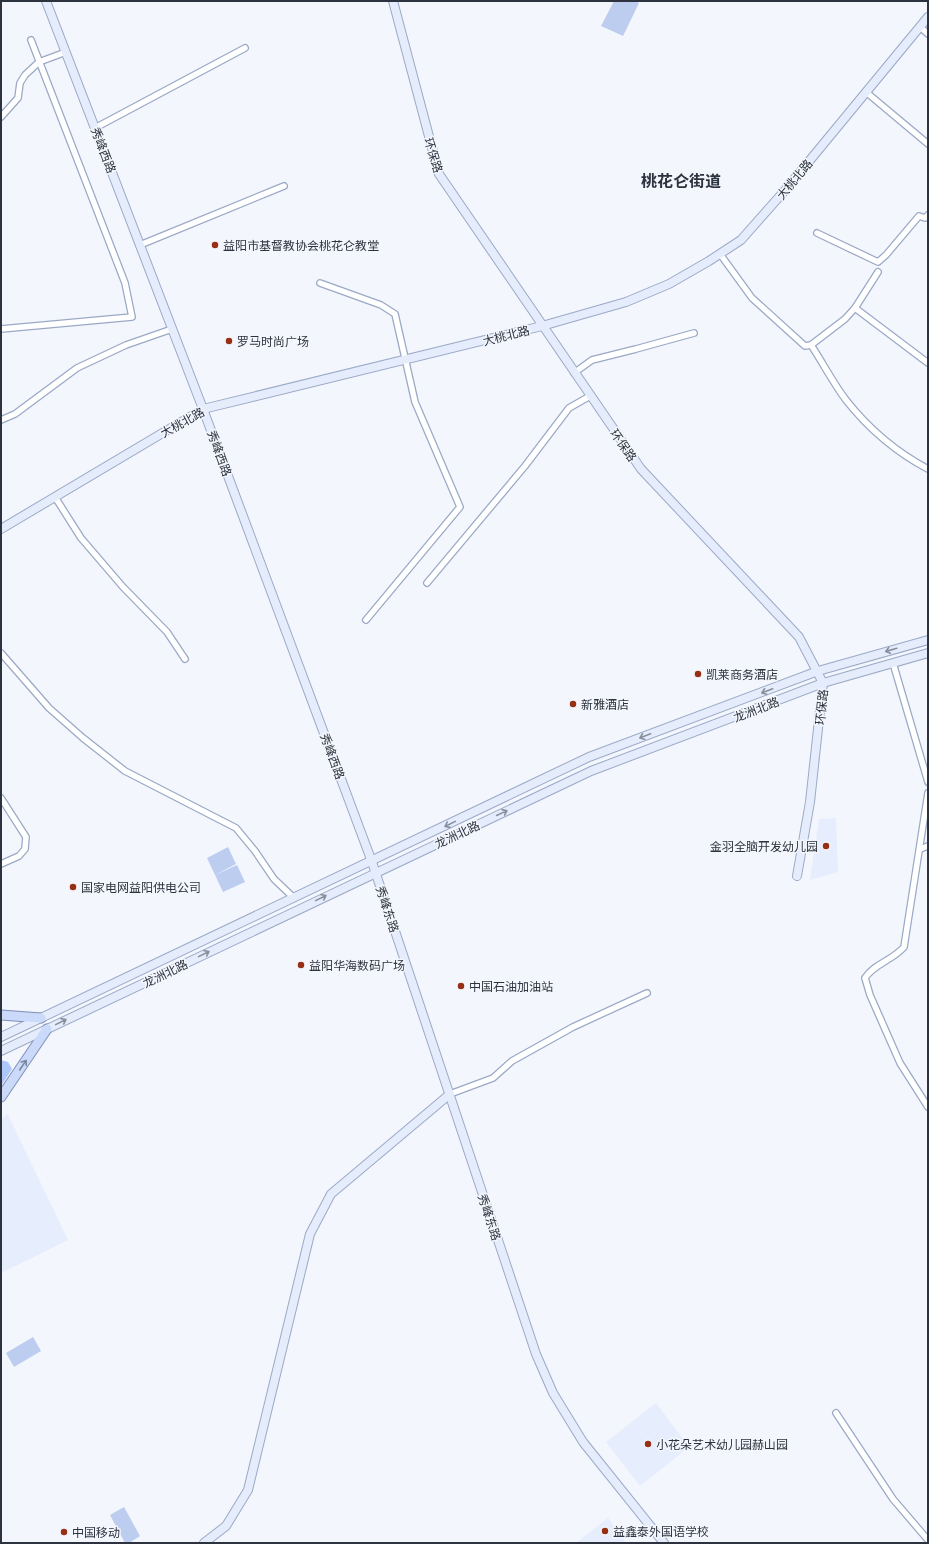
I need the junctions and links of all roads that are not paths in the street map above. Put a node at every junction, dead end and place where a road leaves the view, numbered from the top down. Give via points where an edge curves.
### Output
1 (46, 1) edge
2 (393, 1) edge
3 (928, 17) edge
4 (920, 27) junction
5 (928, 34) edge
6 (30, 40) dead end
7 (245, 48) dead end
8 (66, 52) junction
9 (39, 62) junction
10 (866, 92) junction
11 (1, 117) edge
12 (95, 128) junction
13 (928, 144) edge
14 (284, 186) dead end
15 (928, 215) edge
16 (817, 234) dead end
17 (140, 245) junction
18 (720, 254) junction
19 (878, 272) dead end
20 (320, 283) dead end
21 (855, 308) junction
22 (542, 326) junction
23 (1, 329) edge
24 (172, 329) junction
25 (694, 332) dead end
26 (811, 345) junction
27 (405, 359) junction
28 (928, 363) edge
29 (574, 373) junction
30 (590, 396) junction
31 (203, 409) junction
32 (1, 420) edge
33 (928, 468) edge
34 (55, 497) junction
35 (1, 529) edge
36 (427, 583) dead end
37 (366, 620) dead end
38 (928, 640) edge
39 (1, 653) edge
40 (928, 654) edge
41 (185, 658) dead end
42 (893, 663) junction
43 (818, 671) junction
44 (824, 683) junction
45 (928, 782) edge
46 (928, 793) edge
47 (1, 798) edge
48 (928, 846) edge
49 (920, 848) junction
50 (372, 862) junction
51 (1, 864) edge
52 (376, 872) junction
53 (797, 876) dead end
54 (294, 898) junction
55 (647, 993) dead end
56 (1, 1014) edge
57 (41, 1018) junction
58 (47, 1029) junction
59 (1, 1037) edge
60 (1, 1051) edge
61 (450, 1094) junction
62 (1, 1097) edge
63 (928, 1107) edge
64 (836, 1413) dead end
65 (928, 1540) edge
66 (204, 1543) edge
67 (664, 1543) edge

1 - 8 street, 秀峰西路
2 - 22 street, 环保路 via 439,174
3 - 4 street, 大桃北路
4 - 5 street
4 - 10 street, 大桃北路
6 - 9 street
7 - 12 street
8 - 9 street
8 - 12 street, 秀峰西路
9 - 11 street via 25,75 20,83 18,98
9 - 23 street via 126,283 132,317
10 - 13 street
10 - 18 street, 大桃北路 via 741,240
12 - 17 street, 秀峰西路
14 - 17 street
15 - 16 street via 925,218 920,216 878,262
17 - 24 street, 秀峰西路
18 - 22 street, 大桃北路 via 669,284 626,302
18 - 26 street via 752,298 806,346
19 - 21 street
20 - 27 street via 381,305 396,314
21 - 26 street via 846,319
21 - 28 street
22 - 27 street, 大桃北路
22 - 29 street, 环保路
24 - 31 street, 秀峰西路
24 - 32 street via 126,345 77,368 15,414
25 - 29 street via 636,350 592,360
26 - 33 street via 846,399 866,422 890,445
27 - 31 street, 大桃北路
27 - 37 street via 415,402 460,507
29 - 30 street, 环保路
30 - 36 street via 569,408 525,466
30 - 43 street, 环保路 via 641,469 799,637
31 - 34 street, 大桃北路
31 - 50 street, 秀峰西路
34 - 35 street, 大桃北路
34 - 41 street via 81,538 123,587 167,632
38 -> 43 street, 龙洲北路
39 - 54 street via 49,708 82,738 125,771 236,828 274,879
40 - 42 street, 龙洲北路
42 - 44 street, 龙洲北路
42 - 45 street
43 - 44 street, 环保路
43 -> 50 street, 龙洲北路 via 589,758
52 -> 44 street, 龙洲北路 via 591,771
44 - 53 street, 环保路 via 810,802
46 - 49 street
47 - 51 street via 26,837 25,849 19,856
48 - 49 street
49 - 63 street via 904,947 869,972 865,978 900,1063
50 - 52 street, 秀峰东路
50 - 54 street, 龙洲北路
58 -> 52 street, 龙洲北路
52 - 61 street, 秀峰东路
54 - 57 street, 龙洲北路
55 - 61 street via 574,1027 512,1061 493,1078
56 - 57 main road
57 - 59 street, 龙洲北路
58 - 60 street, 龙洲北路
62 -> 58 main road
61 - 66 street via 331,1194 310,1234 248,1490 226,1526
61 - 67 street, 秀峰东路 via 536,1354 553,1393 583,1442
64 - 65 street via 893,1499

